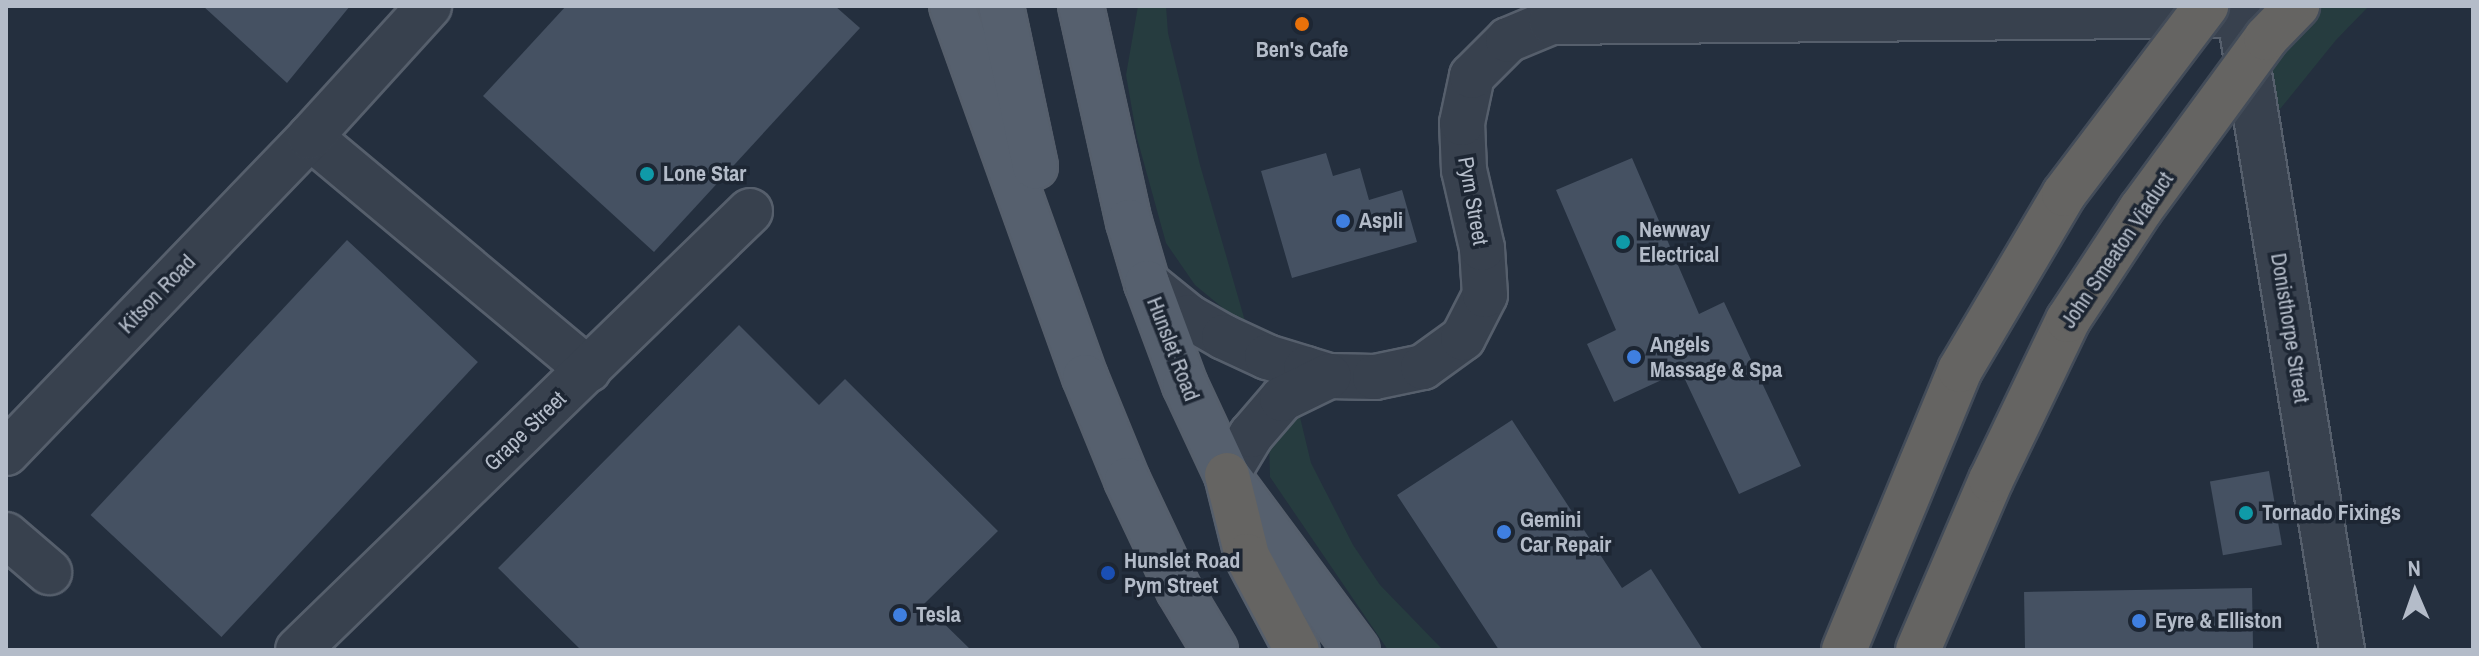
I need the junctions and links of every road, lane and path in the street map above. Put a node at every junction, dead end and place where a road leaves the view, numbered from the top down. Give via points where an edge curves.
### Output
1 (429, 6) edge
2 (952, 6) edge
3 (1001, 6) edge
4 (1081, 6) edge
5 (1101, 6) edge
6 (2297, 6) edge
7 (2228, 9) edge
8 (1094, 52) junction
9 (310, 137) junction
10 (750, 211) dead end
11 (1147, 283) junction
12 (1071, 328) junction
13 (589, 370) junction
14 (1329, 376) junction
15 (6, 453) edge
16 (1227, 475) junction
17 (6, 535) edge
18 (49, 572) dead end
19 (298, 650) edge
20 (1215, 650) edge
21 (1297, 650) edge
22 (1357, 650) edge
23 (1844, 650) edge
24 (1918, 650) edge
25 (2342, 650) edge

1 - 9 street, Kitson Road
2 - 12 main road
3 - 12 main road
4 - 8 main road, Hunslet Road
5 - 8 main road
6 - 24 highway, John Smeaton Viaduct, bridge via 2266,38 2141,209 2068,320
7 - 14 street, Pym Street via 1551,22 1508,40 1472,76 1462,123 1464,170 1482,248 1485,295 1463,338 1423,367 1375,377
7 - 23 highway, bridge via 2064,194 1960,370
7 - 25 street, Donisthorpe Street
8 - 11 main road, Hunslet Road via 1112,152
9 - 13 street
9 - 15 street, Kitson Road
10 - 13 street, Grape Street
11 - 14 street, Pym Street via 1224,337
11 - 16 main road, Hunslet Road via 1185,385
12 - 20 main road via 1127,480 1179,590
13 - 19 street, Grape Street
14 - 16 street, Pym Street via 1282,399 1251,435
16 - 21 highway via 1247,556
16 - 22 main road, Hunslet Road
17 - 18 street

